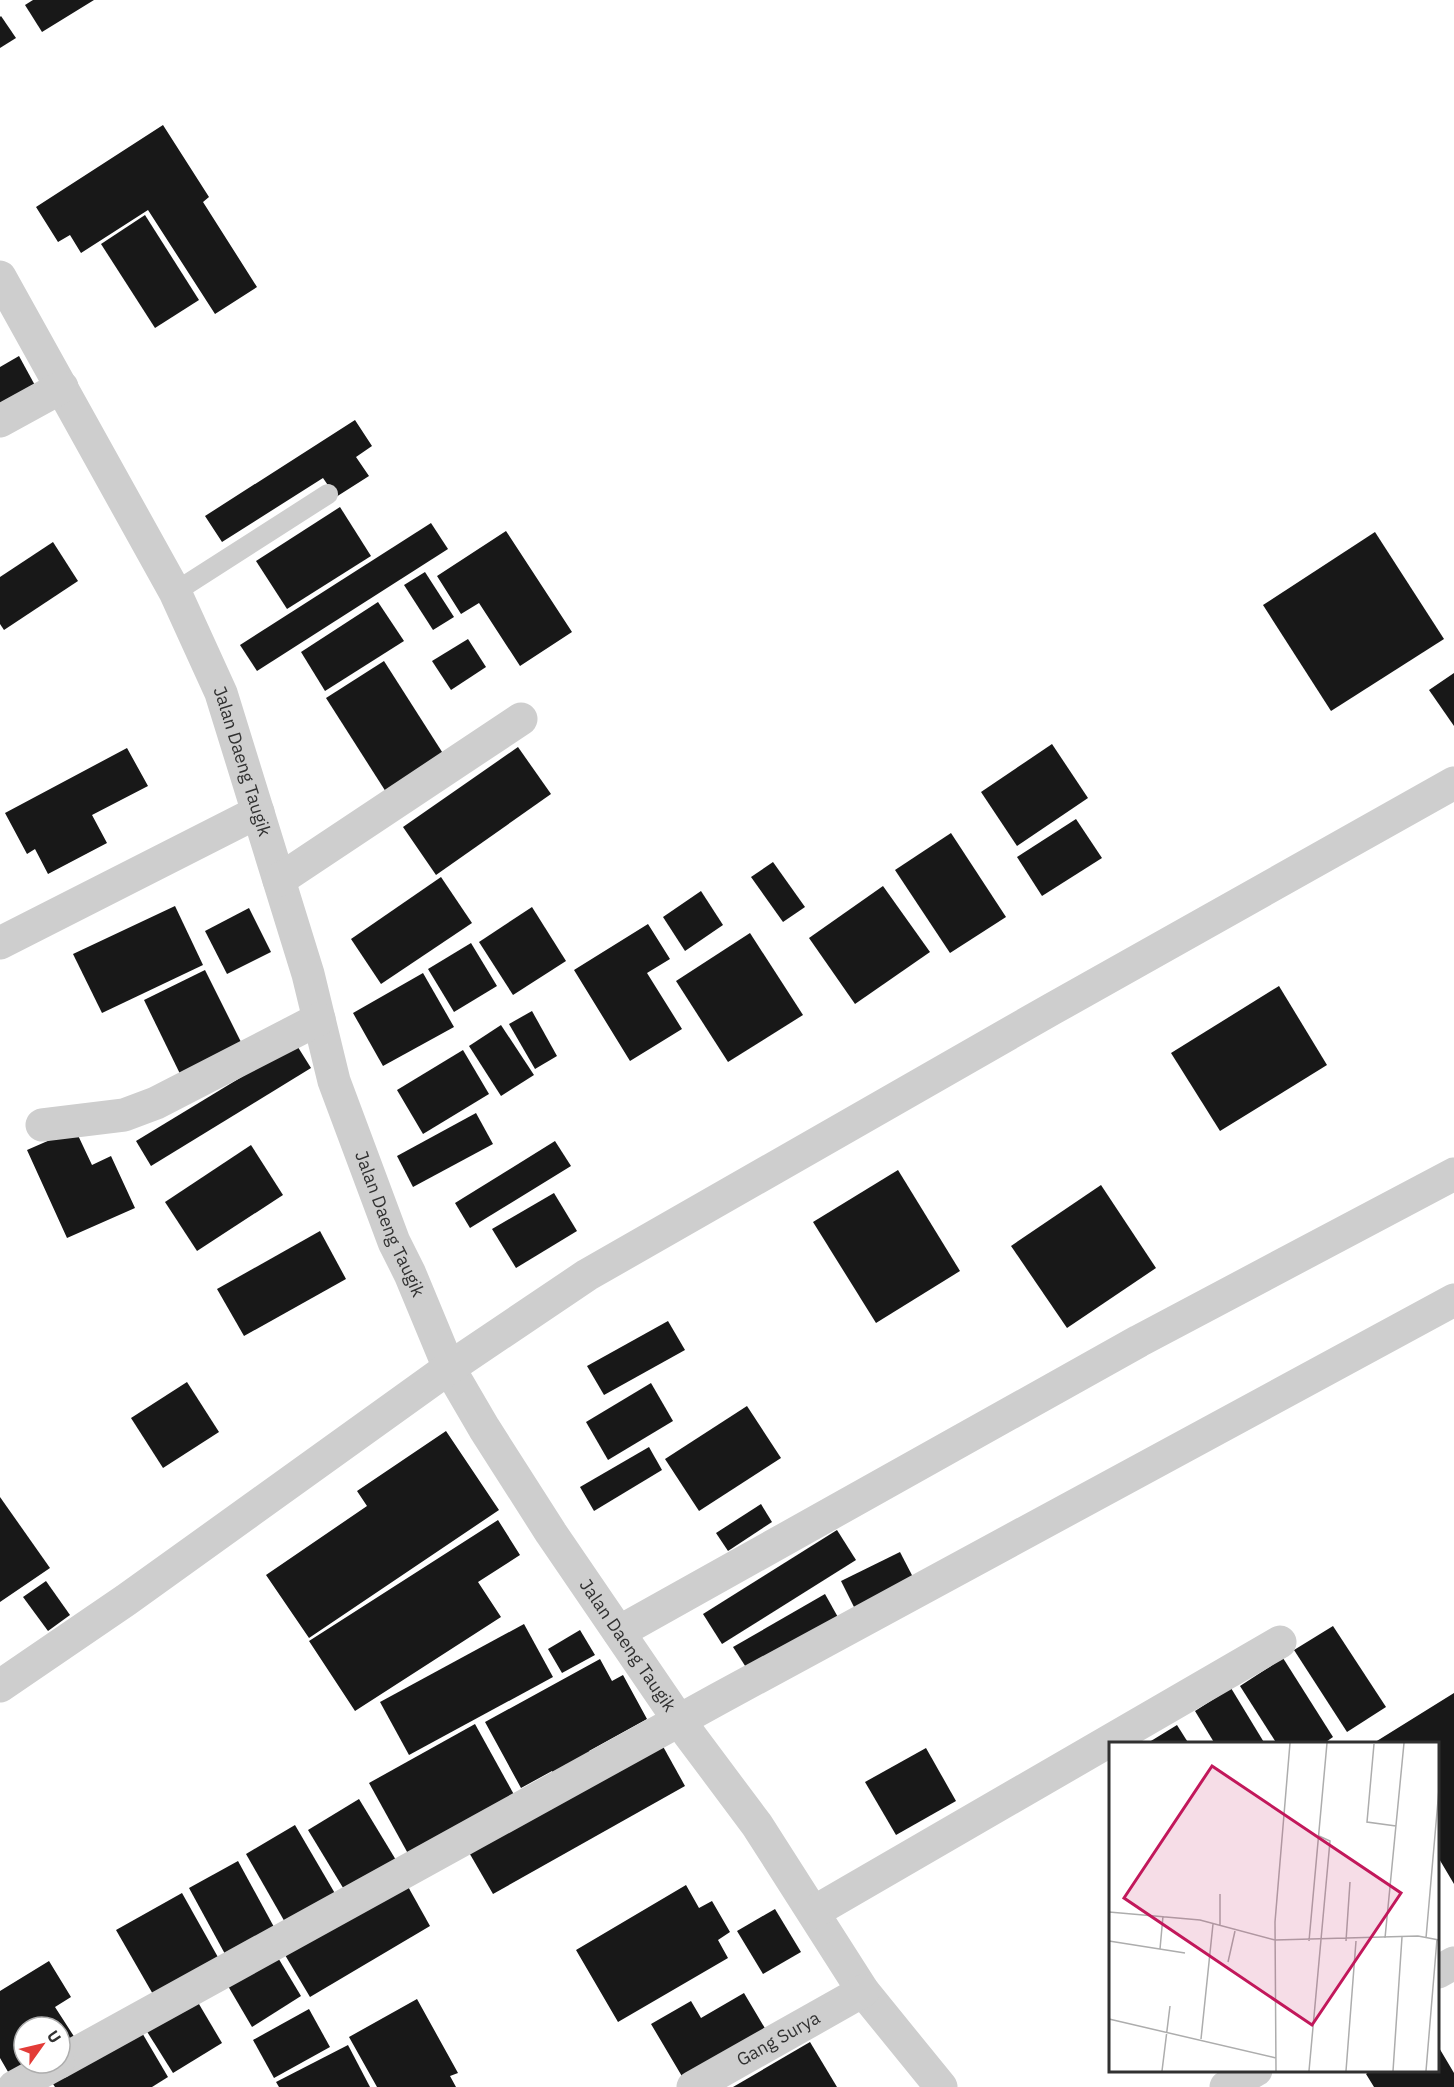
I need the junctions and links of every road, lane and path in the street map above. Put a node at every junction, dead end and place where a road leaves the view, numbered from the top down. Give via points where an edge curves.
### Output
1 (0, 277) edge
2 (62, 387) junction
3 (0, 422) edge
4 (328, 494) dead end
5 (175, 592) junction
6 (521, 719) dead end
7 (1454, 783) edge
8 (258, 812) junction
9 (279, 880) junction
10 (0, 943) edge
11 (319, 1019) junction
12 (42, 1125) dead end
13 (1454, 1174) edge
14 (1454, 1300) edge
15 (449, 1368) junction
16 (619, 1632) junction
17 (1280, 1642) dead end
18 (0, 1686) edge
19 (680, 1722) junction
20 (814, 1912) junction
21 (1454, 1963) edge
22 (1439, 1971) edge
23 (863, 1991) junction
24 (72, 2055) edge
25 (1252, 2072) edge
26 (36, 2075) edge
27 (14, 2087) edge
28 (693, 2087) edge
29 (941, 2087) edge
30 (1226, 2087) edge

1 - 2 street, Jalan Daeng Taugik
2 - 3 street
2 - 5 street, Jalan Daeng Taugik
4 - 5 lane
5 - 8 street, Jalan Daeng Taugik via 220,693
6 - 9 street
7 - 15 street via 587,1275
8 - 9 street, Jalan Daeng Taugik
8 - 10 street
9 - 11 street, Jalan Daeng Taugik
11 - 12 street via 156,1103 124,1115
11 - 15 street, Jalan Daeng Taugik via 334,1081 394,1242
13 - 16 street via 1139,1341
14 - 19 street
15 - 16 street, Jalan Daeng Taugik via 545,1523
15 - 18 street
16 - 19 street, Jalan Daeng Taugik
17 - 20 street
19 - 20 street, Jalan Daeng Taugik via 757,1825
19 - 24 street
20 - 23 street, Jalan Daeng Taugik
21 - 22 street
23 - 28 street, Gang Surya
23 - 29 street, Jalan Daeng Taugik
25 - 30 street
26 - 27 street

